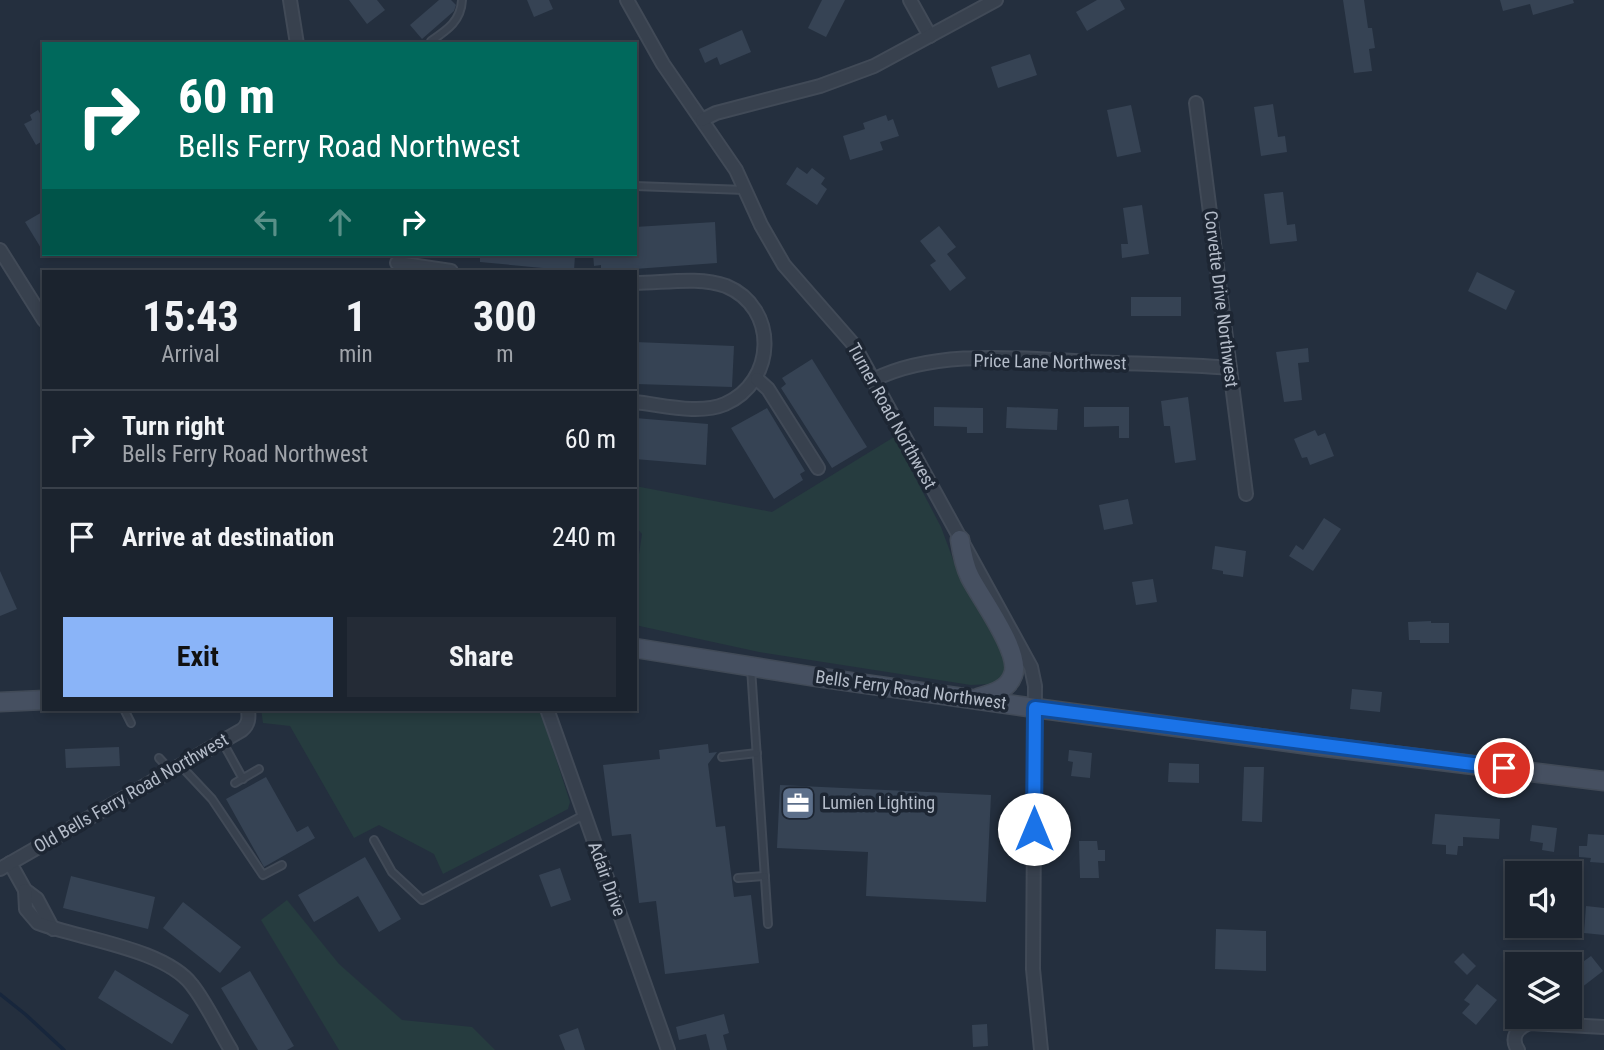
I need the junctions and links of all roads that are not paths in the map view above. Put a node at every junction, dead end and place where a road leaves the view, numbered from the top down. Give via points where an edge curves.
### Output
1 (290, 0) edge
2 (462, 0) edge
3 (627, 0) edge
4 (910, 0) edge
5 (996, 0) edge
6 (930, 36) junction
7 (431, 41) dead end
8 (297, 42) edge
9 (1196, 103) dead end
10 (702, 120) junction
11 (637, 186) edge
12 (745, 190) junction
13 (0, 250) edge
14 (406, 267) edge
15 (440, 270) edge
16 (637, 283) edge
17 (42, 317) edge
18 (1230, 368) junction
19 (757, 379) junction
20 (873, 380) junction
21 (637, 402) edge
22 (818, 468) dead end
23 (1246, 494) dead end
24 (960, 540) junction
25 (637, 648) edge
26 (751, 666) junction
27 (974, 699) junction
28 (42, 700) edge
29 (0, 702) edge
30 (1035, 708) junction
31 (125, 711) edge
32 (248, 711) edge
33 (548, 711) edge
34 (131, 723) dead end
35 (222, 741) junction
36 (757, 753) junction
37 (722, 757) dead end
38 (159, 758) dead end
39 (175, 767) junction
40 (259, 769) dead end
41 (243, 779) junction
42 (1604, 781) edge
43 (235, 783) dead end
44 (218, 793) dead end
45 (212, 799) junction
46 (584, 815) junction
47 (374, 840) dead end
48 (282, 865) dead end
49 (5, 866) edge
50 (765, 876) junction
51 (738, 878) dead end
52 (768, 924) dead end
53 (1604, 1027) edge
54 (231, 1050) edge
55 (668, 1050) edge
56 (1041, 1050) edge
57 (1518, 1050) edge

1 - 8 street
2 - 7 lane via 462,12 450,28
3 - 10 street, Turner Road Northwest
4 - 6 street
5 - 6 street
6 - 10 street via 874,66 820,86
9 - 18 street, Corvette Drive Northwest
10 - 12 street, Turner Road Northwest
11 - 12 lane
12 - 20 street, Turner Road Northwest via 784,265 844,332
13 - 17 street
14 - 15 street
16 - 19 street via 714,283 746,299 757,313 766,345
18 - 20 street, Price Lane Northwest via 999,358 935,361
18 - 23 street, Corvette Drive Northwest
19 - 21 street via 737,398 710,408
19 - 22 street
20 - 24 street, Turner Road Northwest
24 - 27 main road via 963,561 1005,638 1015,669 1003,688
24 - 30 street, Turner Road Northwest via 1031,667
25 - 26 main road, Bells Ferry Road Northwest
26 - 27 main road, Bells Ferry Road Northwest
26 - 36 lane
27 - 30 main road, Bells Ferry Road Northwest
28 - 29 main road
30 - 42 main road, Bells Ferry Road Northwest
30 - 56 street, Turner Road Northwest via 1032,969
31 - 34 lane
32 - 35 street, Old Bells Ferry Road Northwest via 247,726
33 - 46 street, Adair Drive
35 - 39 street, Old Bells Ferry Road Northwest
35 - 41 lane
36 - 37 lane
36 - 50 lane
38 - 39 lane
39 - 45 lane
39 - 49 street, Old Bells Ferry Road Northwest
40 - 41 lane
41 - 43 lane
44 - 45 lane
45 - 48 lane via 263,876
46 - 47 lane via 422,900 392,872
46 - 55 street, Adair Drive
49 - 54 street via 37,899 53,929 154,957 178,971 192,984
50 - 51 lane
50 - 52 lane
53 - 57 street via 1522,1025 1514,1038

